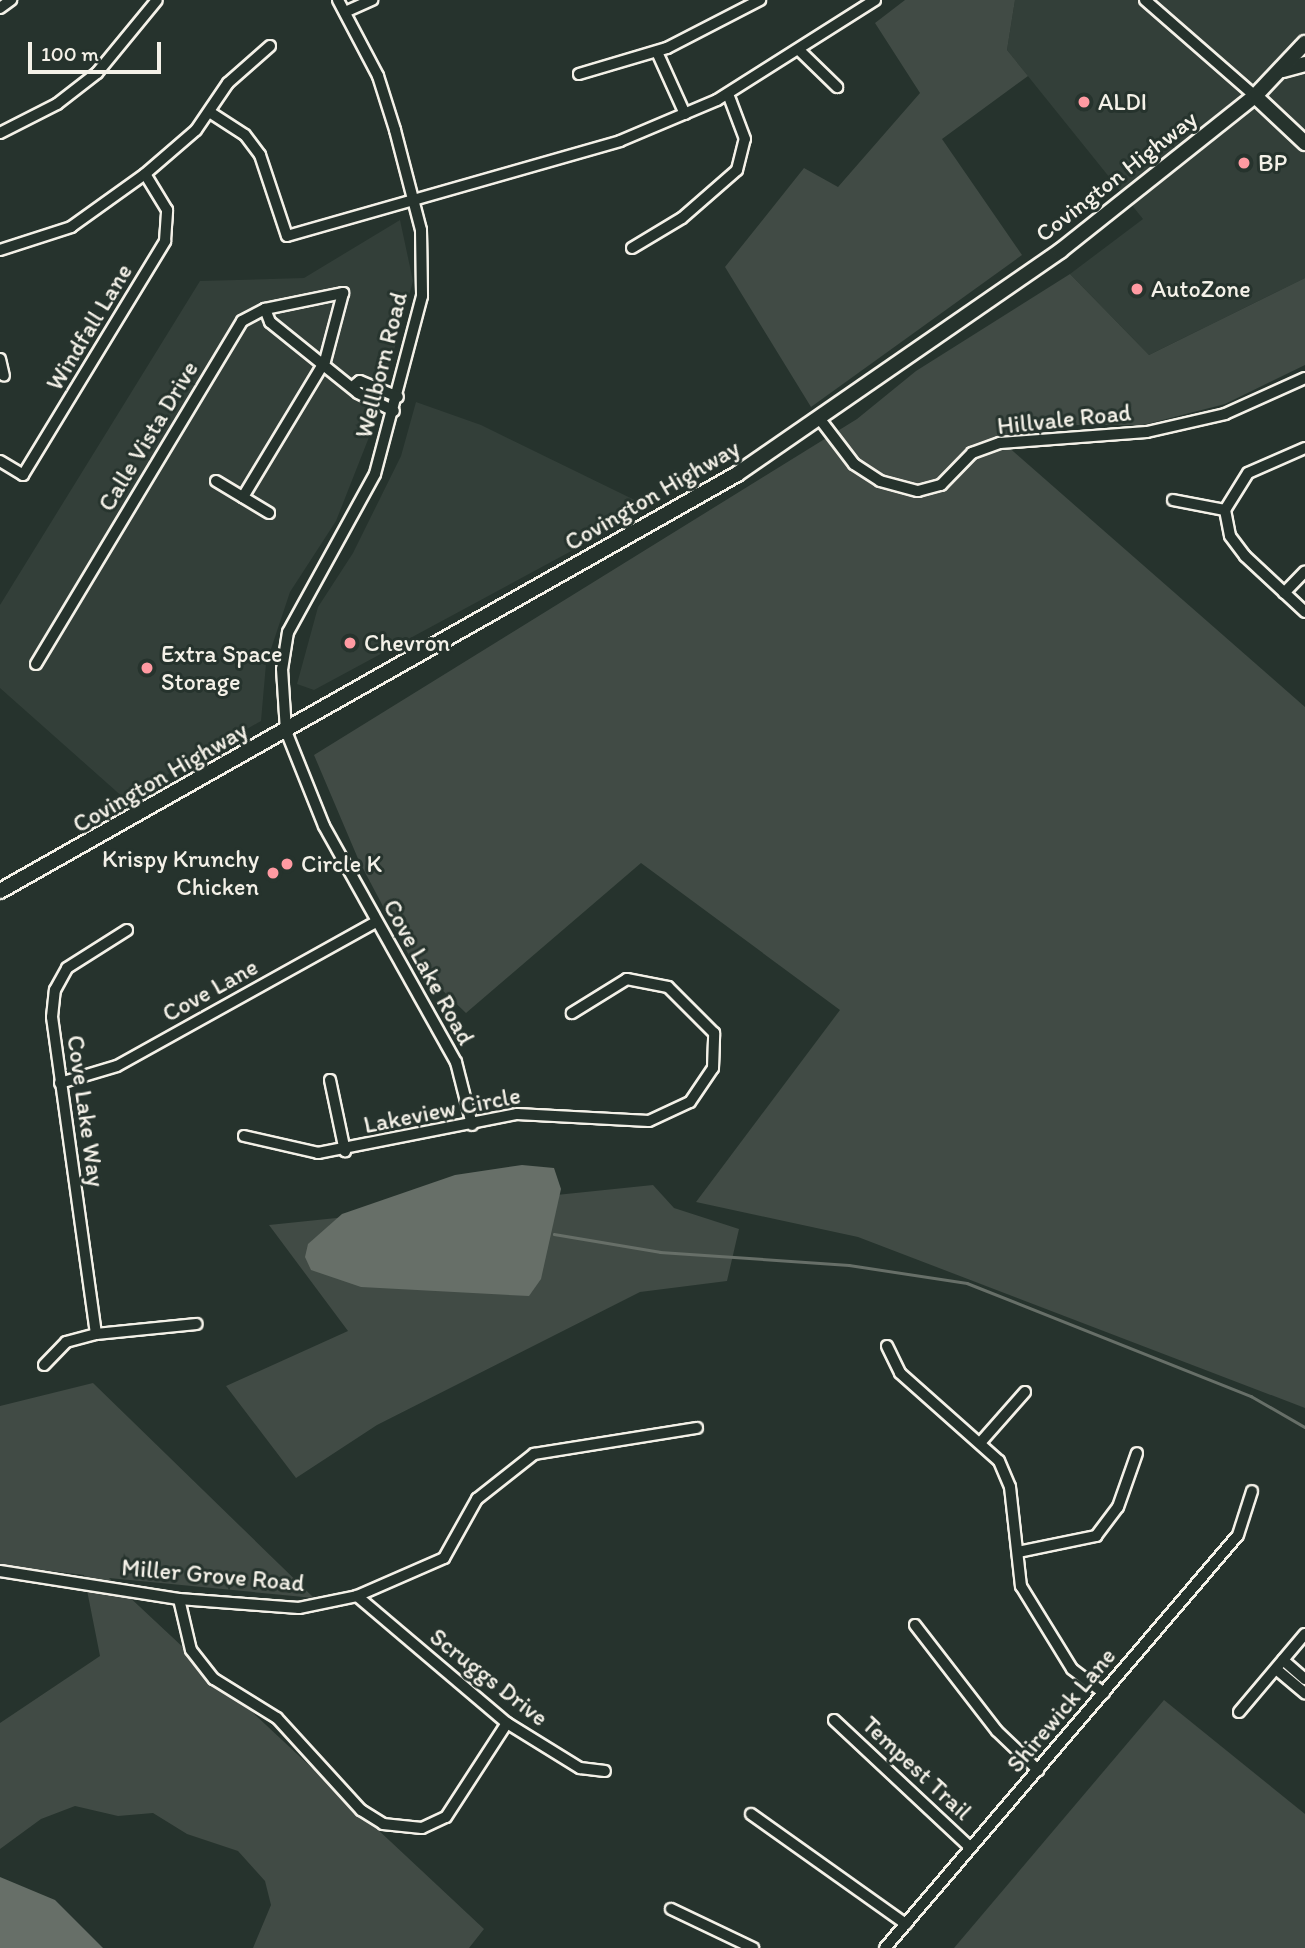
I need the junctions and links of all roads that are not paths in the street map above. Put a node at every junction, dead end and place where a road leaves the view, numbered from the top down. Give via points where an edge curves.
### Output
1 (11, 0) edge
2 (157, 0) edge
3 (338, 0) edge
4 (372, 0) edge
5 (760, 0) edge
6 (875, 0) edge
7 (1144, 0) edge
8 (738, 5) edge
9 (0, 9) edge
10 (345, 12) junction
11 (1305, 43) edge
12 (270, 46) dead end
13 (800, 51) junction
14 (657, 52) junction
15 (1305, 64) edge
16 (1283, 70) junction
17 (579, 74) dead end
18 (836, 87) dead end
19 (728, 94) junction
20 (1255, 96) junction
21 (211, 113) junction
22 (685, 114) junction
23 (0, 133) edge
24 (1305, 143) edge
25 (145, 174) junction
26 (414, 203) junction
27 (632, 248) dead end
28 (0, 250) edge
29 (265, 309) junction
30 (0, 359) edge
31 (325, 361) junction
32 (4, 376) dead end
33 (1305, 378) edge
34 (355, 385) junction
35 (398, 397) junction
36 (394, 411) junction
37 (819, 418) junction
38 (1305, 448) edge
39 (0, 461) edge
40 (216, 481) dead end
41 (243, 497) junction
42 (1173, 500) dead end
43 (1224, 510) junction
44 (269, 513) dead end
45 (1305, 571) edge
46 (1284, 593) junction
47 (1305, 612) edge
48 (36, 664) dead end
49 (286, 731) junction
50 (0, 891) edge
51 (376, 922) junction
52 (127, 930) dead end
53 (572, 1013) dead end
54 (330, 1080) dead end
55 (60, 1083) junction
56 (472, 1125) junction
57 (244, 1136) dead end
58 (345, 1151) junction
59 (197, 1324) dead end
60 (96, 1334) junction
61 (887, 1346) dead end
62 (44, 1365) dead end
63 (1025, 1392) dead end
64 (697, 1428) dead end
65 (980, 1443) junction
66 (1137, 1453) dead end
67 (1252, 1491) dead end
68 (1018, 1552) junction
69 (0, 1571) edge
70 (357, 1596) junction
71 (180, 1599) junction
72 (915, 1625) dead end
73 (1305, 1634) edge
74 (1279, 1665) junction
75 (1305, 1679) edge
76 (1104, 1693) junction
77 (1305, 1693) edge
78 (1239, 1712) dead end
79 (834, 1720) dead end
80 (507, 1723) junction
81 (605, 1770) dead end
82 (1038, 1770) junction
83 (751, 1814) dead end
84 (971, 1848) junction
85 (671, 1909) dead end
86 (906, 1924) junction
87 (753, 1948) edge
88 (885, 1948) edge

1 - 9 street
2 - 23 street via 97,73 57,104
3 - 10 street, Wellborn Road
4 - 10 street
5 - 8 street
6 - 13 street
7 - 20 street
8 - 14 street
10 - 26 street, Wellborn Road via 378,76
11 - 16 main road, Covington Highway
12 - 21 street via 228,83
13 - 18 street
13 - 19 street
14 - 17 street
14 - 22 street
15 - 16 main road, Covington Highway
16 - 20 main road, Covington Highway
19 - 22 street
19 - 27 street via 745,139 737,170 674,224
20 - 24 main road
20 - 37 main road, Covington Highway via 1060,251
21 - 25 street
21 - 26 street via 245,135 260,155 287,236
22 - 26 street via 621,141
25 - 28 street via 71,227
25 - 39 street, Windfall Lane via 167,210 165,241 23,475
26 - 35 street, Wellborn Road via 422,296
29 - 31 street via 270,322
29 - 31 street, Calle Vista Drive via 343,293
29 - 48 street, Calle Vista Drive via 242,321
30 - 32 street
31 - 34 street
31 - 41 street
33 - 37 street, Hillvale Road via 1225,414 1147,432 1000,443 972,453 942,485 918,491 880,481 855,464
34 - 35 street via 360,381
34 - 36 street via 358,393
35 - 36 street, Wellborn Road
36 - 49 street, Wellborn Road via 358,513 288,632 281,680
37 - 49 main road, Covington Highway via 737,474
38 - 43 street via 1248,474
40 - 41 street
41 - 44 street
42 - 43 street
43 - 46 street via 1230,536
45 - 46 street
46 - 47 street
49 - 50 main road, Covington Highway
49 - 51 street, Cove Lake Road via 324,826
51 - 55 street, Cove Lane via 117,1066
51 - 56 street, Cove Lake Road via 456,1062
52 - 55 street, Cove Lake Way via 67,968 55,990
53 - 56 street, Lakeview Circle via 627,979 668,987 714,1033 713,1068 690,1102 649,1121 550,1113
54 - 58 street
55 - 60 street, Cove Lake Way
56 - 58 street, Lakeview Circle
57 - 58 street, Lakeview Circle via 296,1152
59 - 60 street
60 - 62 street via 66,1342
61 - 65 street via 900,1373
63 - 65 street
64 - 70 street, Miller Grove Road via 559,1448 522,1460 477,1499 444,1558
65 - 68 street via 999,1461 1010,1487
66 - 68 street via 1118,1507 1096,1536
67 - 76 street, Shirewick Lane via 1238,1535
68 - 76 street via 1021,1586 1052,1637 1072,1669
69 - 71 street, Miller Grove Road
70 - 71 street, Miller Grove Road via 299,1608
70 - 80 street, Scruggs Drive
71 - 80 street via 191,1650 214,1679 277,1718 361,1810 383,1824 422,1828 446,1817
72 - 82 street via 997,1731
73 - 74 street
74 - 75 street
74 - 77 street
74 - 78 street
76 - 82 street, Shirewick Lane
79 - 84 street, Tempest Trail
80 - 81 street, Scruggs Drive via 580,1768
82 - 84 street, Shirewick Lane
83 - 86 street
84 - 86 street, Shirewick Lane
85 - 87 street
86 - 88 street, Shirewick Lane

